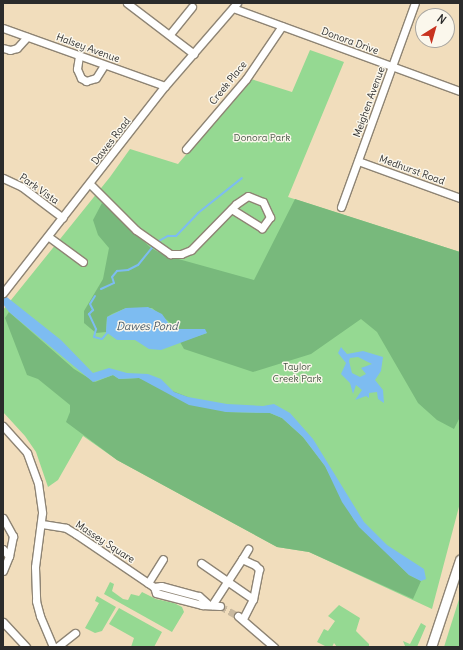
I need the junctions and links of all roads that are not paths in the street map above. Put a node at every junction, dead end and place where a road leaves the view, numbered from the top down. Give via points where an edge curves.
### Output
1 (127, 3) edge
2 (414, 3) edge
3 (235, 5) edge
4 (192, 7) dead end
5 (282, 26) junction
6 (3, 28) edge
7 (170, 34) junction
8 (27, 37) junction
9 (3, 48) edge
10 (194, 54) junction
11 (79, 56) junction
12 (104, 65) junction
13 (392, 66) junction
14 (165, 86) junction
15 (460, 91) edge
16 (186, 149) dead end
17 (358, 162) junction
18 (3, 178) edge
19 (90, 184) junction
20 (460, 198) edge
21 (341, 207) dead end
22 (232, 209) junction
23 (63, 218) junction
24 (49, 237) junction
25 (82, 262) dead end
26 (3, 293) edge
27 (3, 426) edge
28 (3, 518) edge
29 (42, 524) junction
30 (3, 549) edge
31 (248, 549) dead end
32 (9, 556) junction
33 (163, 559) dead end
34 (242, 559) junction
35 (460, 560) edge
36 (200, 563) dead end
37 (4, 567) edge
38 (228, 581) junction
39 (151, 584) junction
40 (254, 599) junction
41 (3, 622) edge
42 (75, 634) dead end
43 (26, 647) edge
44 (53, 647) edge
45 (57, 647) edge
46 (274, 647) edge
47 (431, 647) edge

1 - 7 street
2 - 13 street, Meighen Avenue
3 - 5 street, Donora Drive
3 - 10 street, Dawes Road
4 - 7 street
5 - 13 street, Donora Drive
5 - 16 street, Creek Place via 246,79
6 - 8 street, Halsey Avenue
7 - 10 street
8 - 9 street via 17,48
8 - 11 street, Halsey Avenue
10 - 14 street, Dawes Road
11 - 12 street, Halsey Avenue
11 - 12 street via 77,70 81,78 86,80 96,78
12 - 14 street, Halsey Avenue
13 - 15 street, Donora Drive
13 - 17 street, Meighen Avenue
14 - 19 street, Dawes Road
17 - 20 street, Medhurst Road
17 - 21 street, Meighen Avenue
18 - 23 street, Park Vista via 22,187
19 - 22 street via 149,239 160,248 175,254 191,250
19 - 23 street, Dawes Road
22 - 22 street via 243,198 252,196 263,202 270,217 262,228
23 - 24 street, Dawes Road
24 - 25 street
24 - 26 street, Dawes Road
27 - 29 street via 27,453 33,468 41,500
28 - 32 street via 13,536
29 - 39 street, Massey Square via 66,528
29 - 44 street via 35,589 40,616
30 - 32 street
31 - 34 street
32 - 37 street
33 - 39 street
34 - 38 street
34 - 40 street via 259,569
35 - 47 main road
36 - 38 street
38 - 39 street, Massey Square via 213,605 202,605 156,593
38 - 40 street
40 - 46 street via 241,617
41 - 43 street
42 - 45 street

